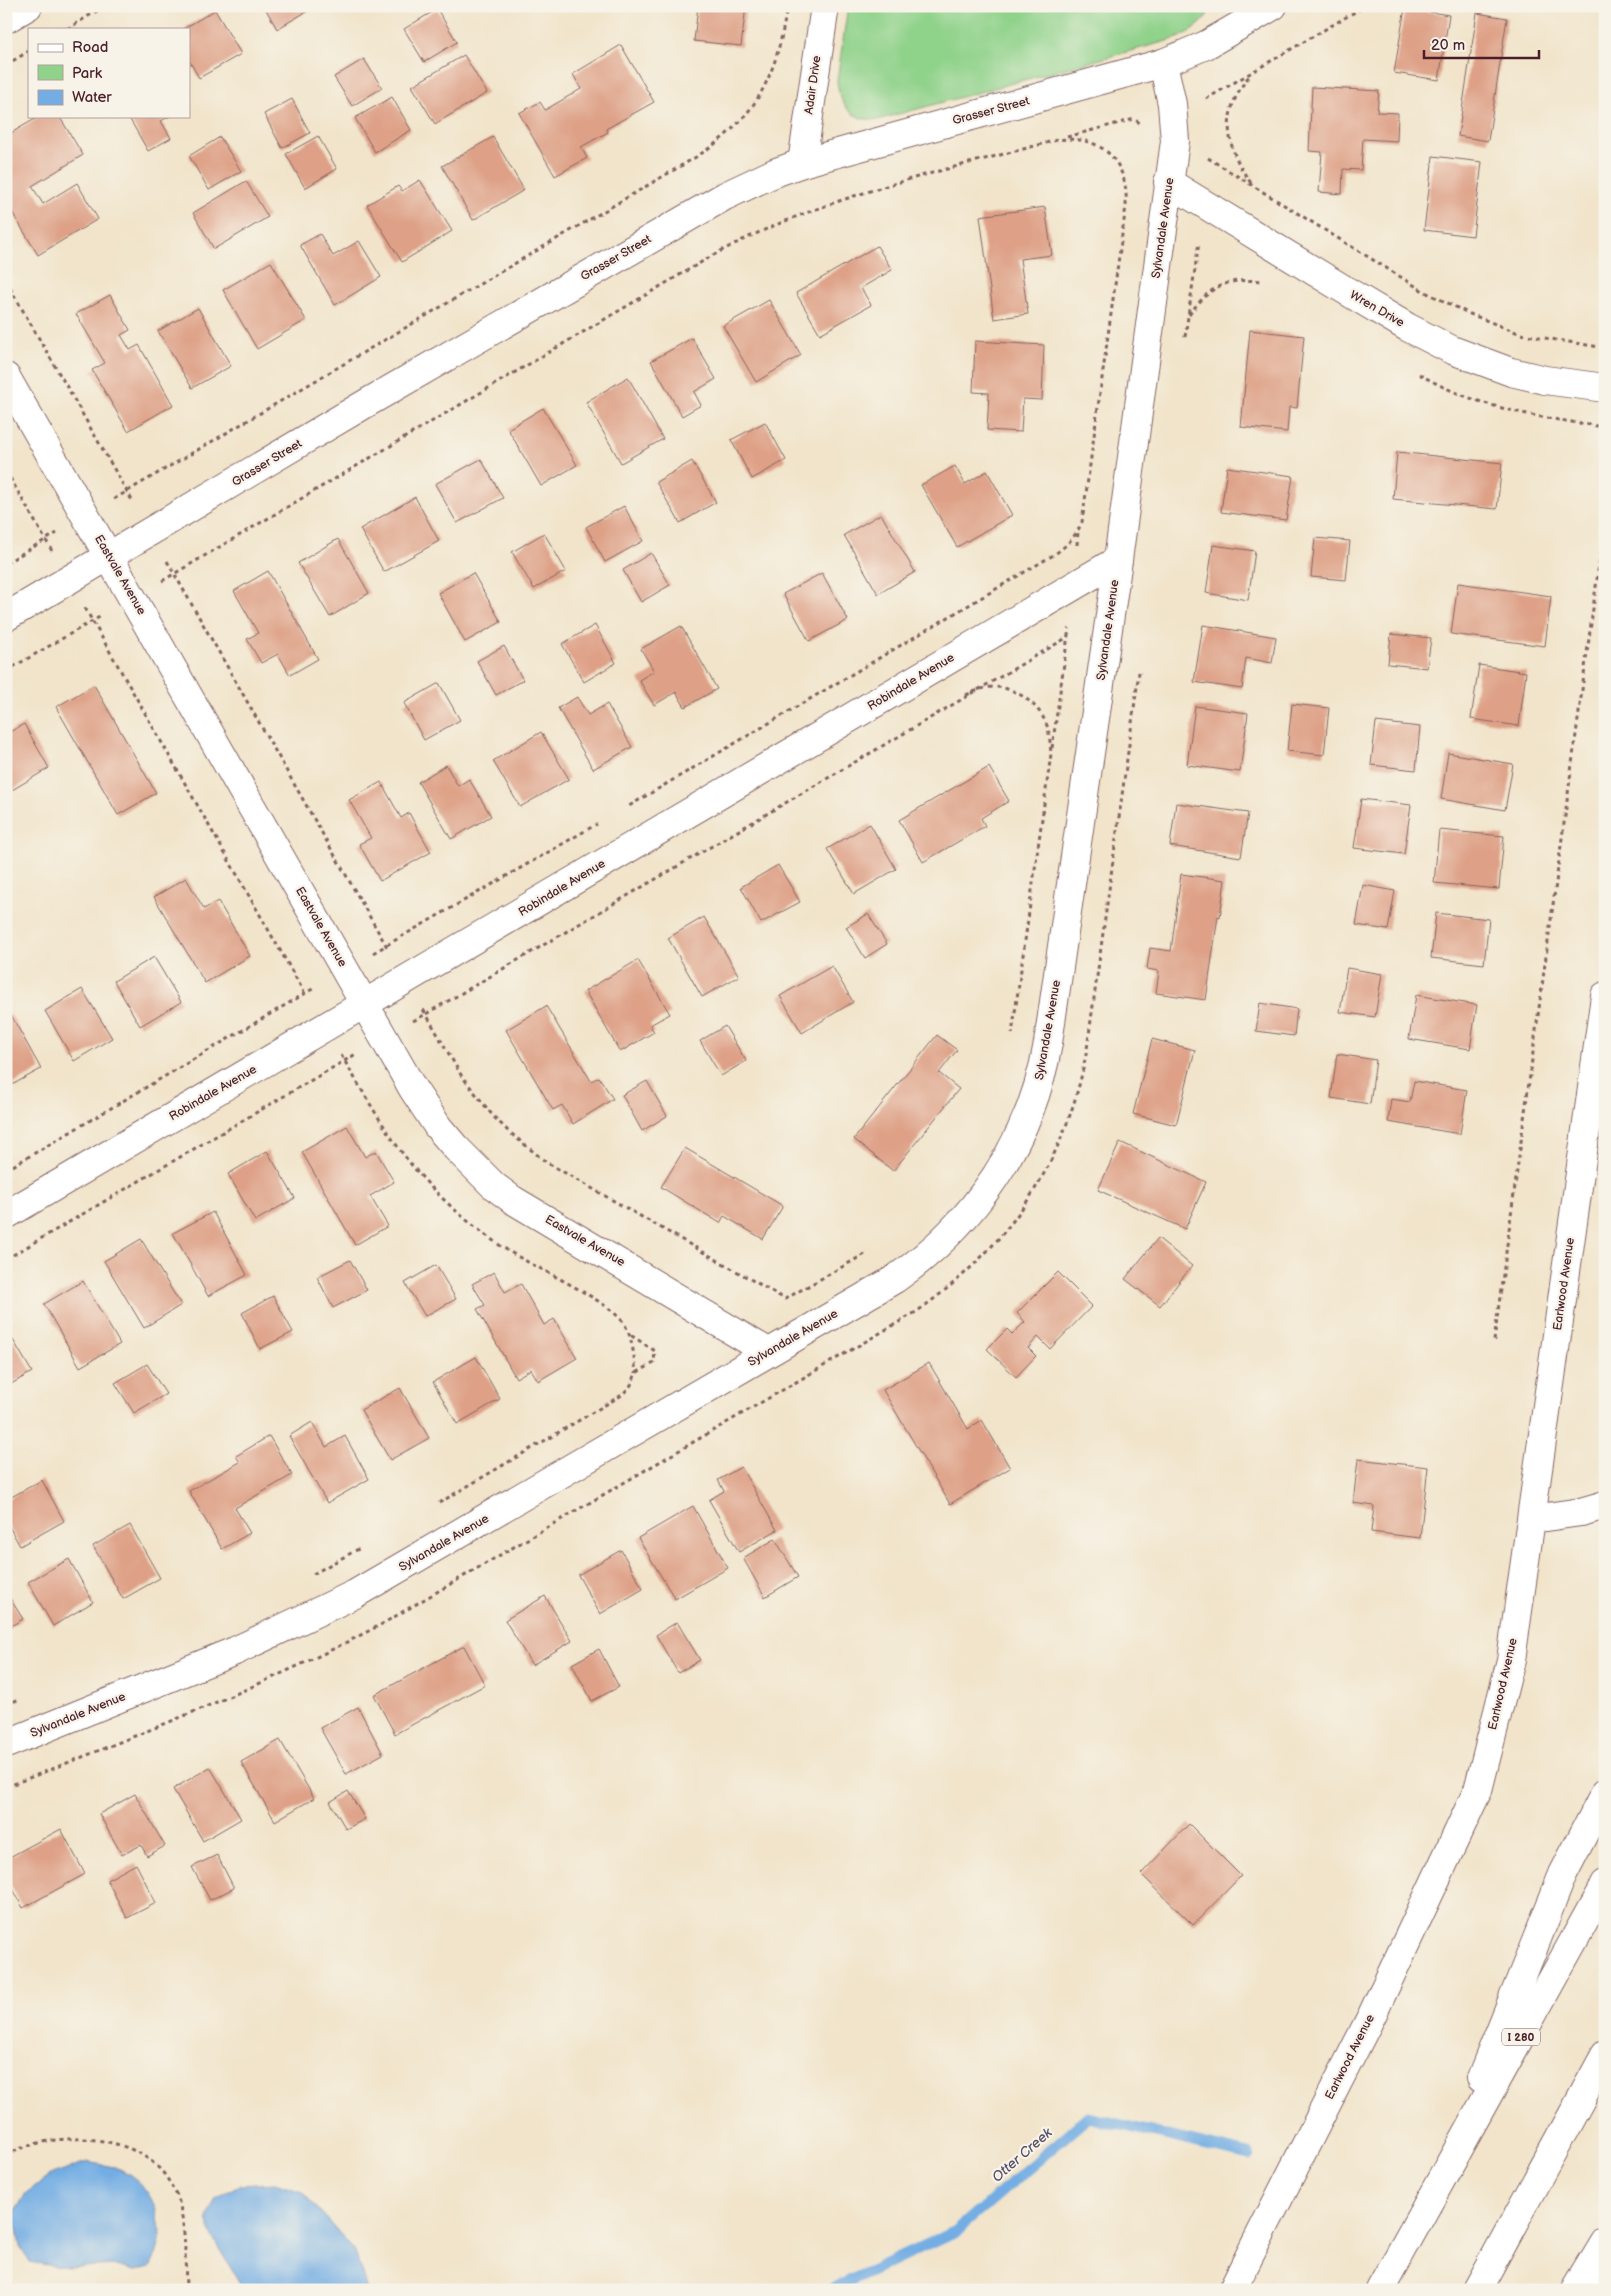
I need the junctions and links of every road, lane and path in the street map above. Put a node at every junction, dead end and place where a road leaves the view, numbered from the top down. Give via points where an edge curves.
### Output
1 (28, 6) edge
2 (106, 6) edge
3 (787, 6) edge
4 (825, 6) edge
5 (1365, 6) edge
6 (1262, 9) edge
7 (6, 19) edge
8 (69, 28) edge
9 (28, 53) edge
10 (1163, 63) junction
11 (6, 65) edge
12 (1253, 72) junction
13 (1172, 109) junction
14 (1134, 119) junction
15 (1057, 140) junction
16 (1175, 141) junction
17 (802, 163) junction
18 (1168, 182) junction
19 (1252, 186) junction
20 (1207, 247) dead end
21 (1255, 276) dead end
22 (6, 281) edge
23 (1188, 315) junction
24 (1184, 344) dead end
25 (1605, 348) edge
26 (1414, 372) dead end
27 (6, 376) edge
28 (1605, 388) edge
29 (1605, 427) edge
30 (127, 492) junction
31 (86, 516) junction
32 (1605, 520) edge
33 (1078, 531) junction
34 (150, 532) junction
35 (109, 557) junction
36 (1118, 560) junction
37 (6, 563) edge
38 (174, 574) junction
39 (1073, 586) junction
40 (132, 598) junction
41 (6, 617) edge
42 (1068, 637) junction
43 (1140, 666) dead end
44 (6, 672) edge
45 (966, 695) junction
46 (1051, 754) junction
47 (621, 810) dead end
48 (604, 820) dead end
49 (386, 946) junction
50 (345, 970) junction
51 (406, 980) junction
52 (1605, 996) edge
53 (365, 1004) junction
54 (426, 1014) junction
55 (1012, 1037) dead end
56 (384, 1038) junction
57 (6, 1170) edge
58 (6, 1215) edge
59 (868, 1253) dead end
60 (6, 1259) edge
61 (606, 1306) dead end
62 (629, 1334) junction
63 (1494, 1341) dead end
64 (768, 1352) junction
65 (636, 1373) junction
66 (1605, 1505) edge
67 (431, 1507) dead end
68 (1532, 1519) junction
69 (364, 1546) dead end
70 (307, 1577) dead end
71 (24, 1697) dead end
72 (6, 1704) edge
73 (6, 1744) edge
74 (6, 1788) edge
75 (1605, 1793) edge
76 (1605, 1884) edge
77 (1605, 2055) edge
78 (6, 2155) edge
79 (1436, 2190) junction
80 (1605, 2242) edge
81 (1605, 2280) edge
82 (76, 2290) edge
83 (88, 2290) edge
84 (186, 2290) edge
85 (1232, 2290) edge
86 (1380, 2290) edge
87 (1477, 2290) edge
88 (1576, 2290) edge
89 (1600, 2290) edge

1 - 7 main road
2 - 8 path
3 - 30 path via 771,76 746,116 720,141
4 - 17 main road, Adair Drive
5 - 12 path
6 - 10 main road, Grasser Street via 1206,45
9 - 11 path
10 - 13 main road, Sylvandale Avenue
10 - 17 main road, Grasser Street
12 - 13 path via 1207,99
12 - 19 path via 1233,104 1229,128 1234,156
13 - 14 path
13 - 16 main road, Sylvandale Avenue
14 - 15 path
14 - 16 path
15 - 33 path via 1081,139 1106,151 1124,174 1127,194 1082,522
15 - 38 path via 875,190 796,216 754,234
16 - 18 main road, Sylvandale Avenue
16 - 19 path
17 - 34 main road, Grasser Street via 725,196
18 - 28 main road, Wren Drive via 1352,295 1452,350 1511,372
18 - 36 main road, Sylvandale Avenue
19 - 25 path via 1425,292 1470,314 1521,334
20 - 23 path via 1199,242
21 - 23 path via 1263,281 1239,280 1216,287
22 - 30 path
23 - 24 path
26 - 29 path via 1498,408
27 - 31 main road, Eastvale Avenue
30 - 31 path
30 - 34 path
31 - 35 main road, Eastvale Avenue
31 - 37 path
32 - 63 path
33 - 39 path
33 - 47 path via 1060,550
34 - 35 main road, Grasser Street
34 - 38 path
35 - 40 main road, Eastvale Avenue
35 - 41 main road, Grasser Street
36 - 39 main road, Robindale Avenue
36 - 64 main road, Sylvandale Avenue via 1048,1043 1032,1107 1015,1144 990,1185 930,1253 895,1279
38 - 40 path
38 - 49 path
39 - 42 path
39 - 51 main road, Robindale Avenue
40 - 44 path
40 - 50 main road, Eastvale Avenue
42 - 45 path
42 - 46 path
43 - 74 path via 1087,1049 1070,1121 1036,1188 1005,1231 972,1267 916,1312 382,1624 308,1662 226,1698
45 - 46 path via 982,688 997,687 1024,698 1045,720
45 - 54 path
46 - 55 path
48 - 49 path
49 - 50 path
49 - 51 path
50 - 53 main road, Eastvale Avenue
50 - 57 path
51 - 53 main road, Robindale Avenue
51 - 54 path
52 - 68 main road, Earlwood Avenue
53 - 56 main road, Eastvale Avenue
53 - 58 main road, Robindale Avenue
54 - 56 path
54 - 59 path via 461,1075 493,1116 546,1162 785,1299
56 - 60 path
56 - 64 main road, Eastvale Avenue via 438,1127 494,1186
61 - 62 path via 625,1324
62 - 65 path
62 - 65 path via 655,1351 654,1363
64 - 73 main road, Sylvandale Avenue via 354,1594 218,1658
65 - 67 path via 631,1386 622,1395
66 - 68 main road
68 - 85 main road, Earlwood Avenue via 1511,1660 1478,1790 1372,2015
69 - 70 path
71 - 72 path
75 - 79 main road via 1563,1874
76 - 79 main road, I 280
77 - 87 main road
78 - 84 path via 49,2140 99,2140 137,2150 165,2174 179,2201
79 - 86 main road, I 280
80 - 88 main road
81 - 89 main road
82 - 83 path

